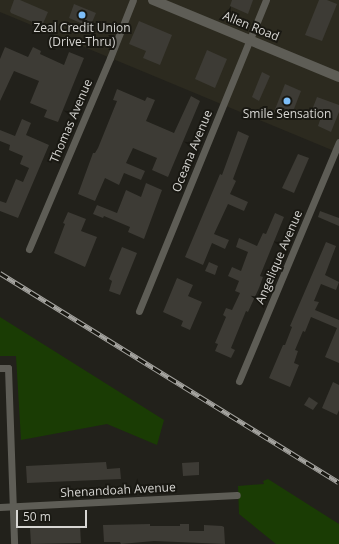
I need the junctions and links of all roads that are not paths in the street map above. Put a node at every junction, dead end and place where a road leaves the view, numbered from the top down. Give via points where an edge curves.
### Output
1 (133, 0) edge
2 (153, 0) edge
3 (266, 0) edge
4 (250, 40) junction
5 (339, 77) edge
6 (339, 142) edge
7 (28, 249) dead end
8 (139, 311) dead end
9 (0, 368) edge
10 (239, 381) dead end
11 (237, 495) dead end
12 (13, 507) junction
13 (0, 508) edge
14 (14, 544) edge

1 - 7 street, Thomas Avenue
2 - 4 main road, Allen Road
3 - 4 street, Oceana Avenue
4 - 5 main road, Allen Road
4 - 8 street, Oceana Avenue
6 - 10 street, Angelique Avenue
9 - 12 street via 8,368
11 - 12 street, Shenandoah Avenue
12 - 13 street, Shenandoah Avenue
12 - 14 street

